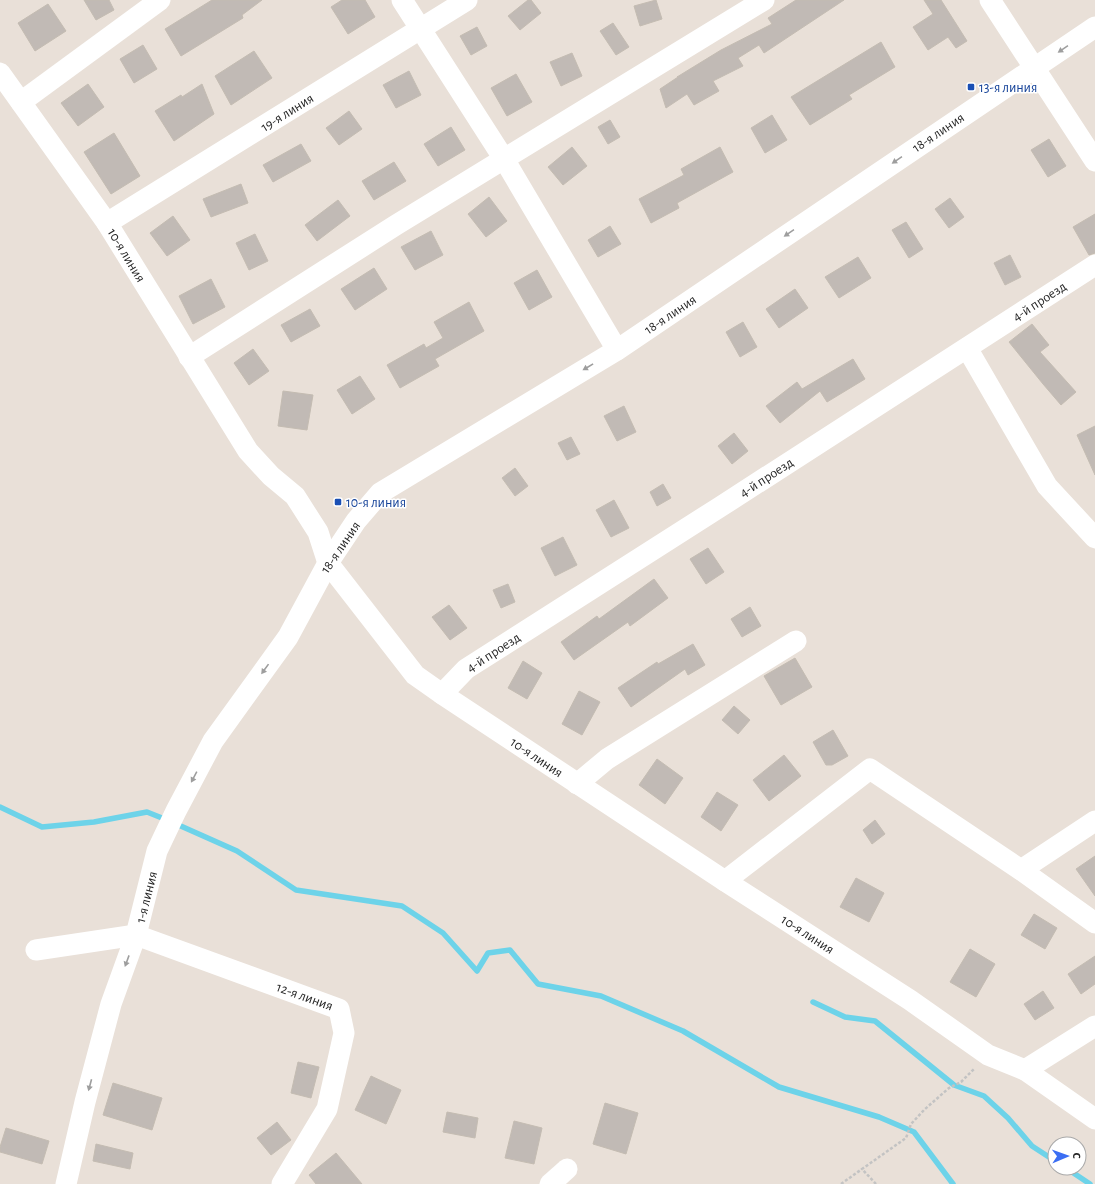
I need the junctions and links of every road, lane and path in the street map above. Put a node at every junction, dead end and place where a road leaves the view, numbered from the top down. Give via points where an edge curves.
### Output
1 (160, 0) edge
2 (402, 0) edge
3 (467, 0) edge
4 (764, 0) edge
5 (990, 0) edge
6 (1095, 27) edge
7 (421, 29) junction
8 (1034, 68) junction
9 (0, 73) edge
10 (21, 102) junction
11 (504, 159) junction
12 (1095, 161) edge
13 (107, 223) junction
14 (1095, 265) edge
15 (967, 348) junction
16 (617, 350) junction
17 (189, 357) junction
18 (1095, 538) edge
19 (328, 563) junction
20 (288, 638) joint
21 (796, 641) dead end
22 (442, 694) junction
23 (577, 784) junction
24 (1095, 821) edge
25 (1021, 870) junction
26 (725, 881) junction
27 (1095, 923) edge
28 (136, 936) junction
29 (36, 950) dead end
30 (1095, 1026) edge
31 (1025, 1070) junction
32 (961, 1082) dead end
33 (1095, 1119) edge
34 (567, 1169) dead end
35 (862, 1169) junction
36 (66, 1184) edge
37 (282, 1184) edge
38 (550, 1184) edge
39 (841, 1184) edge
40 (876, 1184) edge

1 - 10 street
2 - 7 street
3 - 7 street, 19-я линия
4 - 11 street
5 - 8 street
6 -> 8 street, 18-я линия
7 - 11 street
7 - 13 street, 19-я линия
8 - 12 street
8 -> 16 street, 18-я линия
9 - 10 street, 10-я линия
10 - 13 street, 10-я линия
11 - 16 street
11 - 17 street
13 - 17 street, 10-я линия
14 - 15 street, 4-й проезд
15 - 18 street via 1048,486
15 - 22 street, 4-й проезд via 466,668
16 -> 19 street, 18-я линия via 380,493 356,521
17 - 19 street, 10-я линия via 248,451 271,476 295,496 318,532
19 - 20 street, 18-я линия
19 - 22 street, 10-я линия via 416,674
20 -> 28 street, 1-я линия via 213,741 176,811 157,851
21 - 23 street via 607,759
22 - 23 street, 10-я линия
23 - 26 street, 10-я линия
24 - 25 street
25 - 26 street via 870,769
25 - 27 street
26 - 31 street, 10-я линия via 910,1000 988,1055
28 - 29 street
28 -> 36 street, 1-я линия via 112,1004
28 - 37 street, 12-я линия via 339,1009 344,1033 327,1109
30 - 31 street
31 - 33 street, 10-я линия
32 - 35 path via 949,1088 925,1109 911,1124 906,1138
34 - 38 street
35 - 39 path
35 - 40 path

